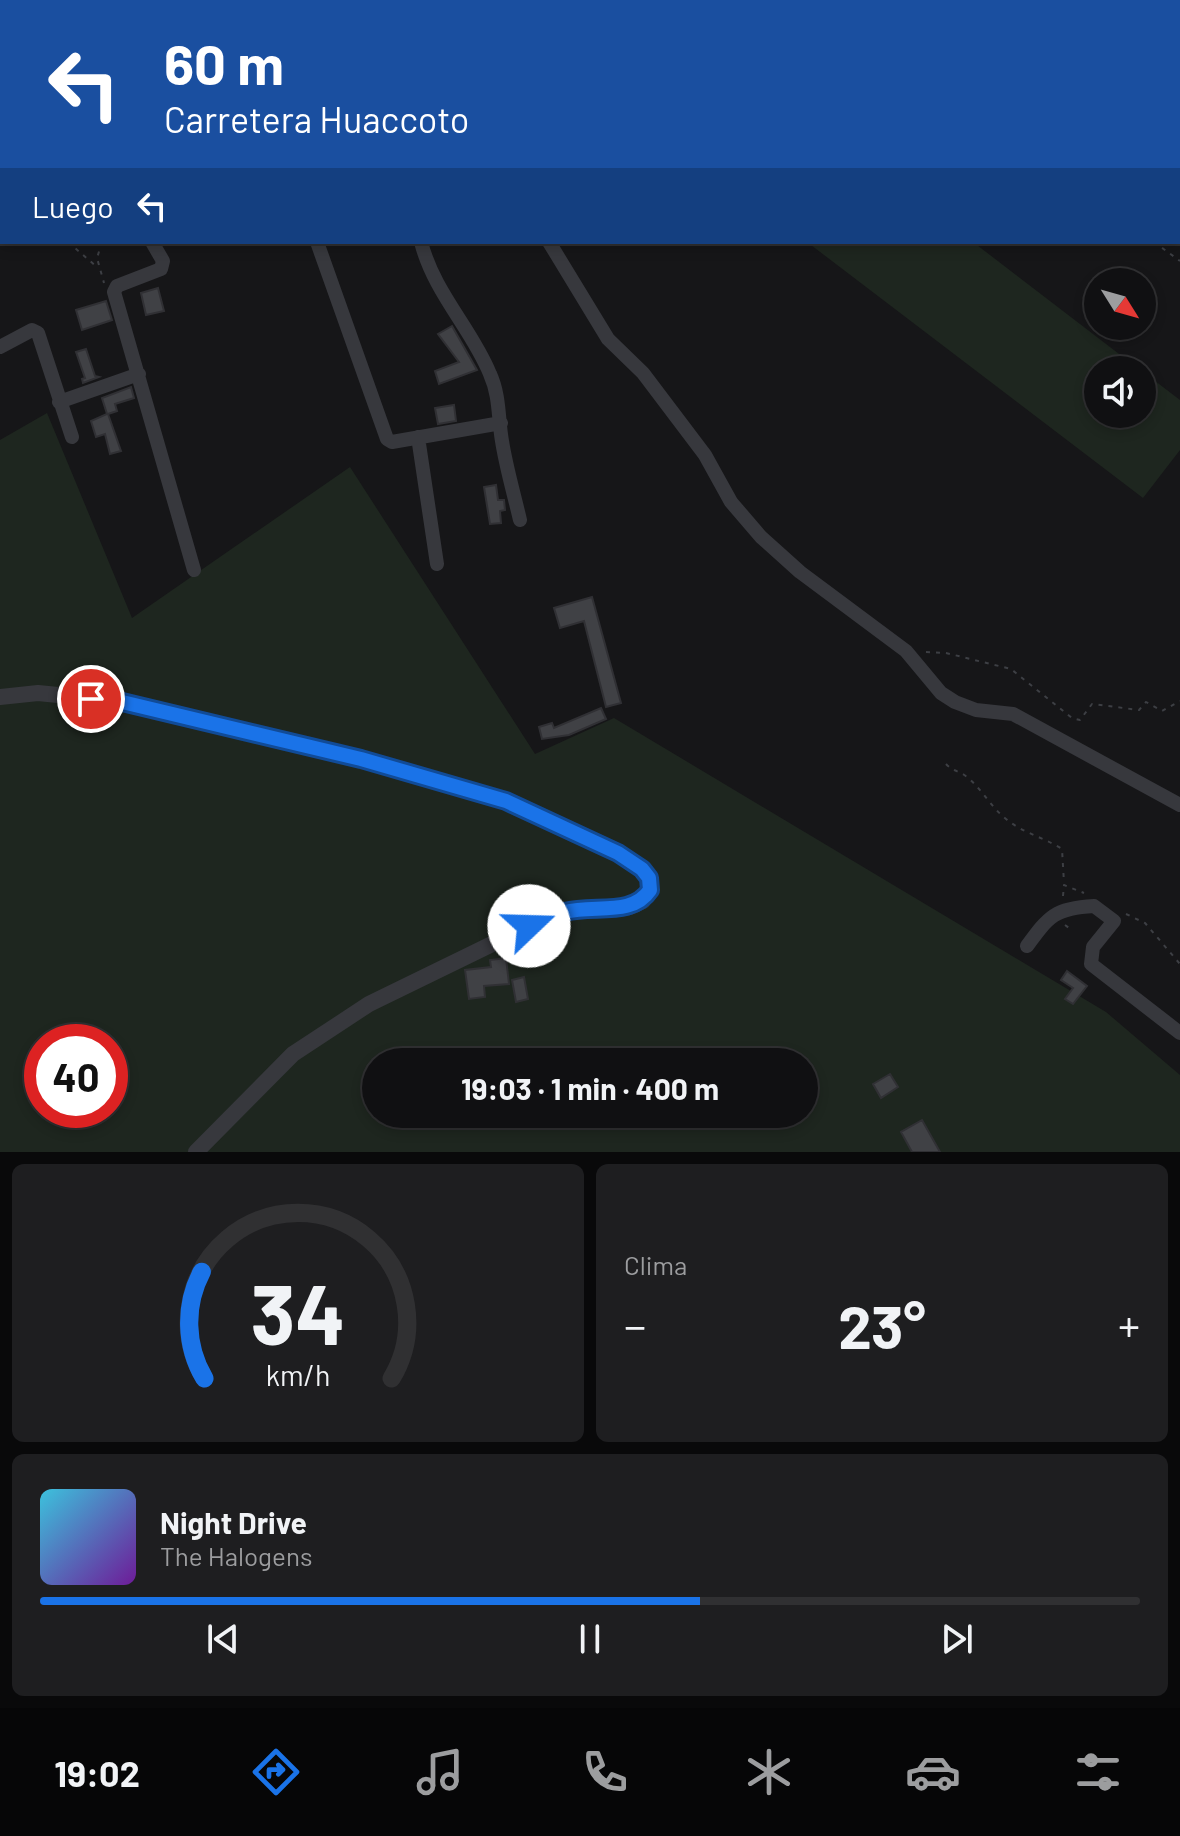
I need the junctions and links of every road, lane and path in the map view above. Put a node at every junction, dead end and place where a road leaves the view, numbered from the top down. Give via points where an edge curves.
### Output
1 (70, 244) edge
2 (101, 244) edge
3 (153, 244) edge
4 (318, 244) edge
5 (422, 244) edge
6 (550, 244) edge
7 (1157, 244) edge
8 (1180, 261) edge
9 (99, 267) junction
10 (115, 295) junction
11 (0, 347) edge
12 (139, 374) junction
13 (59, 402) junction
14 (501, 423) junction
15 (72, 437) dead end
16 (418, 437) junction
17 (520, 520) dead end
18 (437, 564) dead end
19 (194, 570) dead end
20 (906, 651) junction
21 (0, 697) edge
22 (1180, 701) edge
23 (946, 764) dead end
24 (1180, 805) edge
25 (1064, 885) dead end
26 (1027, 946) dead end
27 (1180, 1033) edge
28 (196, 1152) edge

1 - 9 path
2 - 9 path
3 - 10 street via 163,261 161,269 117,286
4 - 16 street via 387,439
5 - 14 street via 454,315 490,373
6 - 20 street via 608,339 643,373 761,537
7 - 8 path
9 - 10 path
10 - 12 street
11 - 13 street via 32,330 38,333
12 - 13 street
12 - 19 street
13 - 15 street
14 - 16 street
14 - 17 street
16 - 18 street
20 - 22 path via 946,653 1011,669 1080,720 1092,704 1139,710 1146,702 1162,711
20 - 24 street via 955,702 1013,714
21 - 28 street via 38,693 118,701 361,759 506,801 618,853 649,878 643,901 630,907 566,912 470,952 369,1004 293,1054
23 - 25 path via 964,774 1007,820 1062,849
26 - 27 street via 1061,909 1094,906 1114,921 1093,947 1091,964

